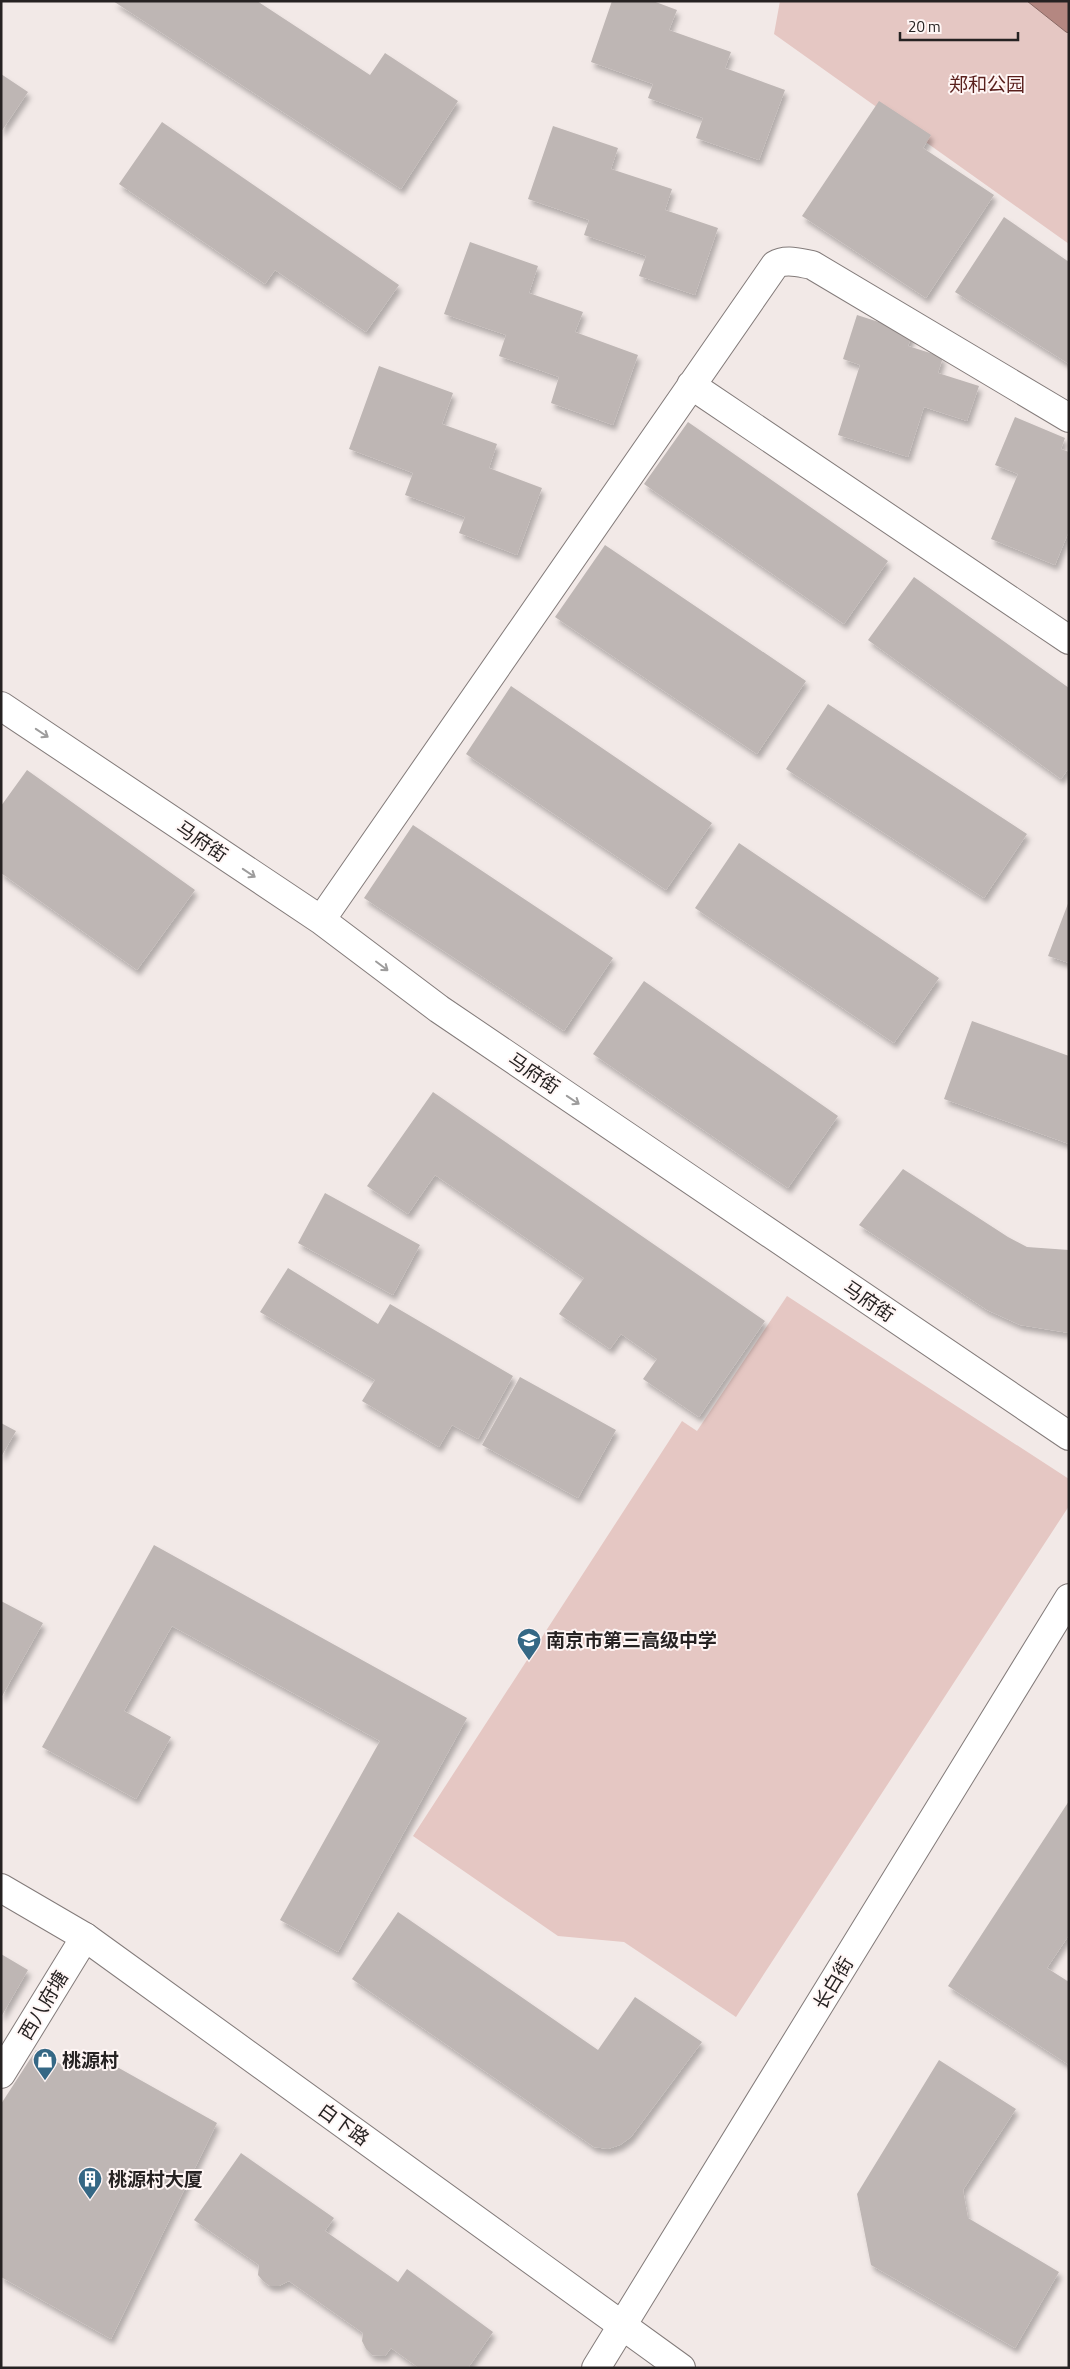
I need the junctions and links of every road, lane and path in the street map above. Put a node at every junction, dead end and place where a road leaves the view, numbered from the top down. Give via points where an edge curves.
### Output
1 (692, 385) junction
2 (1069, 418) edge
3 (1069, 640) edge
4 (1, 706) edge
5 (321, 920) junction
6 (1069, 1436) edge
7 (1069, 1598) edge
8 (1, 1888) edge
9 (85, 1937) junction
10 (1, 2074) edge
11 (623, 2326) junction
12 (596, 2368) edge
13 (681, 2368) edge

1 - 2 street via 775,264 797,262 812,265
1 - 3 street
1 - 5 street
4 -> 5 street, 马府街
5 -> 6 street, 马府街 via 439,1009
7 - 11 street, 长白街
8 - 9 street, 白下路
9 - 10 street, 西八府塘
9 - 11 street, 白下路
11 - 12 street, 长白街
11 - 13 street, 白下路

